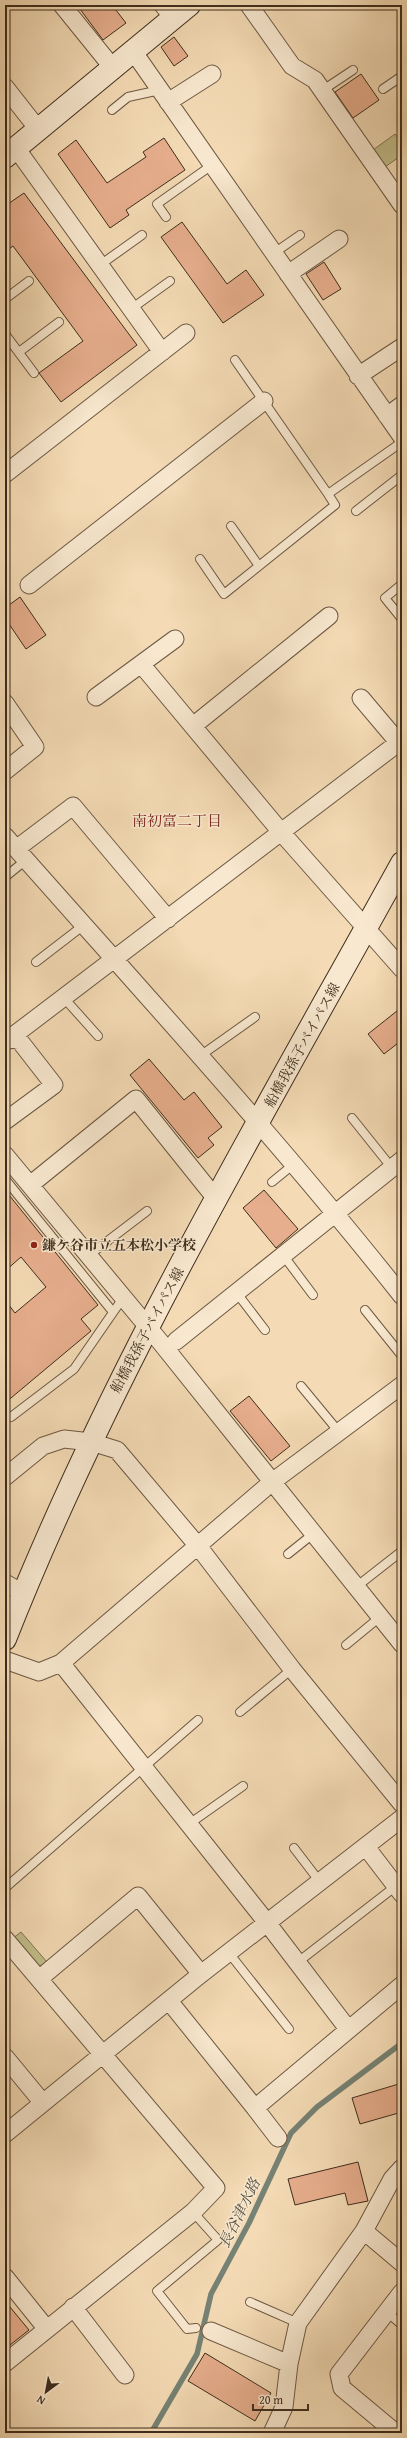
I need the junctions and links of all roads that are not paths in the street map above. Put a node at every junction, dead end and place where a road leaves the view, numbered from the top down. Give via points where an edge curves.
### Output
1 (62, 5) edge
2 (248, 5) edge
3 (175, 9) edge
4 (133, 51) junction
5 (112, 68) junction
6 (353, 70) dead end
7 (212, 74) dead end
8 (402, 76) edge
9 (5, 87) edge
10 (383, 89) dead end
11 (323, 90) junction
12 (164, 96) junction
13 (112, 110) dead end
14 (38, 128) junction
15 (11, 153) edge
16 (212, 165) junction
17 (402, 205) edge
18 (166, 217) dead end
19 (142, 235) dead end
20 (300, 235) dead end
21 (339, 239) dead end
22 (274, 254) junction
23 (100, 265) junction
24 (288, 274) junction
25 (30, 281) dead end
26 (170, 282) dead end
27 (5, 299) edge
28 (131, 309) junction
29 (59, 322) dead end
30 (186, 333) dead end
31 (5, 334) edge
32 (402, 347) edge
33 (19, 352) junction
34 (162, 352) junction
35 (235, 360) dead end
36 (34, 373) dead end
37 (358, 376) junction
38 (264, 401) junction
39 (402, 405) edge
40 (387, 416) junction
41 (402, 437) edge
42 (402, 442) edge
43 (5, 474) edge
44 (402, 475) edge
45 (328, 494) junction
46 (356, 510) dead end
47 (231, 526) dead end
48 (200, 559) dead end
49 (259, 566) junction
50 (402, 584) edge
51 (29, 585) dead end
52 (329, 616) dead end
53 (402, 619) edge
54 (175, 639) dead end
55 (141, 664) junction
56 (96, 696) dead end
57 (361, 698) dead end
58 (5, 703) edge
59 (193, 726) junction
60 (400, 742) edge
61 (5, 771) edge
62 (281, 832) junction
63 (5, 836) edge
64 (21, 854) junction
65 (402, 863) edge
66 (5, 877) edge
67 (168, 918) junction
68 (84, 925) junction
69 (366, 928) junction
70 (115, 960) junction
71 (36, 962) dead end
72 (402, 969) edge
73 (64, 998) junction
74 (255, 1018) dead end
75 (98, 1036) dead end
76 (6, 1039) edge
77 (200, 1056) junction
78 (352, 1118) dead end
79 (5, 1122) edge
80 (259, 1123) junction
81 (5, 1155) edge
82 (294, 1164) junction
83 (397, 1164) edge
84 (5, 1179) edge
85 (272, 1182) dead end
86 (30, 1185) junction
87 (216, 1200) junction
88 (147, 1211) dead end
89 (336, 1213) junction
90 (283, 1255) junction
91 (88, 1256) junction
92 (236, 1292) junction
93 (313, 1295) dead end
94 (402, 1296) edge
95 (124, 1298) junction
96 (365, 1310) dead end
97 (113, 1312) junction
98 (148, 1327) junction
99 (265, 1330) dead end
100 (176, 1341) dead end
101 (402, 1356) edge
102 (402, 1385) edge
103 (301, 1386) dead end
104 (11, 1417) dead end
105 (339, 1432) junction
106 (91, 1442) junction
107 (5, 1477) edge
108 (272, 1482) junction
109 (314, 1534) junction
110 (198, 1546) junction
111 (402, 1550) edge
112 (288, 1554) dead end
113 (356, 1587) junction
114 (14, 1588) edge
115 (380, 1617) junction
116 (5, 1639) edge
117 (402, 1644) edge
118 (346, 1645) dead end
119 (5, 1660) edge
120 (61, 1663) junction
121 (292, 1669) junction
122 (240, 1712) dead end
123 (198, 1720) dead end
124 (144, 1767) junction
125 (243, 1786) dead end
126 (402, 1804) edge
127 (402, 1818) edge
128 (189, 1824) junction
129 (366, 1847) junction
130 (294, 1848) dead end
131 (320, 1882) junction
132 (5, 1888) edge
133 (399, 1890) edge
134 (268, 1924) junction
135 (5, 1939) edge
136 (229, 1953) junction
137 (298, 1962) junction
138 (201, 1974) junction
139 (39, 1979) junction
140 (402, 1985) edge
141 (169, 2001) junction
142 (289, 2029) dead end
143 (348, 2029) junction
144 (104, 2053) junction
145 (5, 2058) edge
146 (43, 2102) junction
147 (255, 2108) junction
148 (5, 2134) edge
149 (278, 2138) dead end
150 (402, 2168) edge
151 (193, 2212) junction
152 (364, 2231) junction
153 (402, 2263) edge
154 (5, 2277) edge
155 (402, 2292) edge
156 (250, 2302) dead end
157 (73, 2307) junction
158 (387, 2312) junction
159 (298, 2323) junction
160 (402, 2324) edge
161 (46, 2328) junction
162 (203, 2330) joint
163 (5, 2363) edge
164 (289, 2364) junction
165 (125, 2375) dead end
166 (272, 2433) edge
167 (396, 2433) edge

1 - 5 street
2 - 11 street via 292,66 315,80
3 - 4 street
4 - 5 street
4 - 12 street
5 - 14 street
6 - 11 lane
7 - 12 street
8 - 10 lane
9 - 14 street
11 - 17 street
12 - 13 lane via 128,97
12 - 16 street
14 - 15 street
15 - 23 street
16 - 18 lane via 157,204
16 - 22 street
19 - 23 lane
20 - 22 lane
21 - 24 street
22 - 24 street
23 - 28 street
24 - 37 street
25 - 27 lane
26 - 28 lane
28 - 34 street
29 - 33 lane
30 - 34 street
31 - 33 lane
32 - 37 street
33 - 36 lane
34 - 43 street
35 - 38 lane
37 - 40 street
38 - 45 lane
38 - 51 street
39 - 40 street
40 - 41 street
42 - 45 lane
44 - 46 lane
45 - 49 lane via 335,505
47 - 49 lane
48 - 49 lane via 224,594
50 - 53 lane via 385,598
52 - 59 street
54 - 55 street
55 - 56 street
55 - 59 street
57 - 60 street
58 - 61 street via 35,747
59 - 62 street
60 - 62 street
62 - 67 street
62 - 69 street
63 - 64 street
64 - 66 lane
64 - 67 street via 73,806
64 - 68 street
65 - 69 street, 船橋我孫子バイパス線
67 - 70 street
68 - 70 street
68 - 71 lane
69 - 72 street
69 - 80 street, 船橋我孫子バイパス線
70 - 73 street
70 - 77 street
73 - 75 lane
73 - 76 street
74 - 77 lane
76 - 79 street via 19,1040 54,1086
77 - 80 street
78 - 83 lane
80 - 82 street
80 - 87 street, 船橋我孫子バイパス線
81 - 86 street
82 - 85 lane
82 - 89 street
83 - 89 street
84 - 97 lane
86 - 87 street via 136,1100
86 - 91 street
87 - 98 street, 船橋我孫子バイパス線
88 - 91 lane
89 - 90 street
89 - 94 street
90 - 92 street
90 - 93 lane
91 - 95 street
92 - 99 lane
92 - 100 street
95 - 97 lane
95 - 98 street
96 - 101 lane
97 - 104 lane via 74,1369
98 - 106 street, 船橋我孫子バイパス線
98 - 108 street
102 - 105 street
103 - 105 lane
105 - 108 street
106 - 107 street via 64,1439 43,1446
106 - 110 street via 117,1450
106 - 114 street, 船橋我孫子バイパス線
108 - 109 street
108 - 110 street
109 - 112 lane
109 - 113 street
110 - 120 street
110 - 121 street
111 - 113 lane
113 - 115 street
114 - 116 street, 船橋我孫子バイパス線
115 - 117 street
115 - 118 lane
119 - 120 street via 39,1672
120 - 124 street
121 - 122 lane
121 - 126 street
123 - 124 lane
124 - 128 street
124 - 132 lane
125 - 128 lane
127 - 129 street
128 - 134 street
129 - 131 street
129 - 133 street
130 - 131 lane
131 - 134 street
133 - 137 lane
134 - 136 street
134 - 137 street
135 - 139 street
136 - 138 street
136 - 142 lane
137 - 143 street
138 - 139 street via 138,1896
138 - 141 street
139 - 144 street
140 - 143 street
141 - 144 street
141 - 147 street
143 - 147 street
144 - 146 street
144 - 151 street via 216,2188
145 - 146 street
146 - 148 street
147 - 149 street
150 - 152 street via 392,2179
151 - 157 street
151 - 162 lane via 218,2240 157,2292 187,2329
152 - 153 street
152 - 159 street
154 - 161 street
155 - 158 street
156 - 159 lane
157 - 161 street
157 - 165 street
158 - 160 lane
158 - 167 street via 339,2374 342,2388
159 - 164 street
161 - 163 street
162 - 164 street
164 - 166 street via 284,2407

